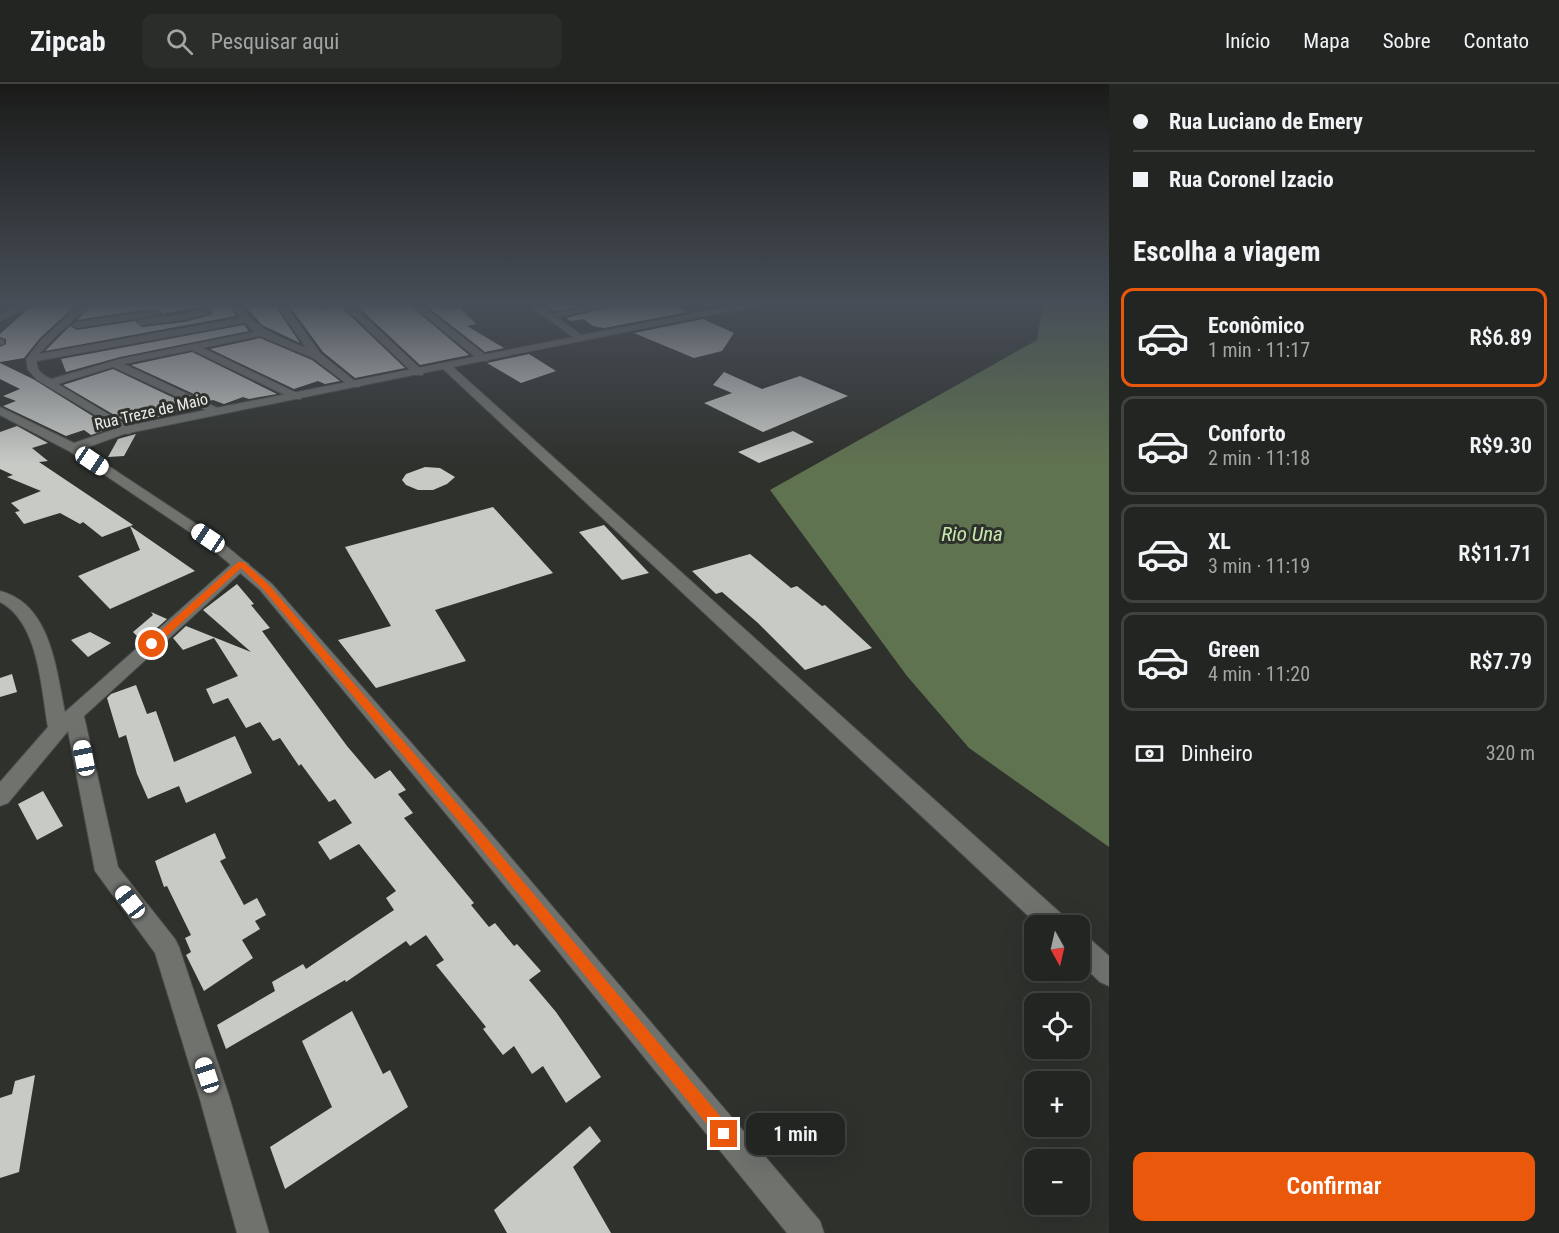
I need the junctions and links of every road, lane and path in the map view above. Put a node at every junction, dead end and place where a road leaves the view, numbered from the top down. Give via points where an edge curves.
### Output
1 (318, 356) edge
2 (35, 357) edge
3 (146, 357) edge
4 (213, 357) edge
5 (401, 357) edge
6 (481, 357) edge
7 (495, 357) edge
8 (31, 359) joint
9 (484, 359) junction
10 (120, 362) junction
11 (447, 367) junction
12 (419, 373) junction
13 (48, 382) junction
14 (355, 386) junction
15 (297, 397) junction
16 (0, 410) edge
17 (218, 412) junction
18 (129, 430) junction
19 (73, 448) junction
20 (241, 564) junction
21 (0, 596) edge
22 (66, 721) junction
23 (8, 779) edge
24 (0, 797) edge
25 (1045, 915) edge
26 (1090, 955) edge
27 (1109, 973) edge
28 (797, 1229) edge
29 (253, 1233) edge

1 - 14 street
2 - 8 street
3 - 10 street
4 - 15 street
5 - 12 street
6 - 9 street
7 - 9 street, Rua Treze de Maio
8 - 13 street via 32,369
9 - 11 street, Rua Treze de Maio
10 - 13 street
10 - 17 street via 117,365
11 - 12 street, Rua Treze de Maio
11 - 25 street
12 - 14 street, Rua Treze de Maio
13 - 18 street
14 - 15 street, Rua Treze de Maio
15 - 17 street, Rua Treze de Maio
16 - 19 street
17 - 18 street, Rua Treze de Maio
18 - 19 street, Rua Treze de Maio
19 - 20 street
20 - 22 street
20 - 28 street via 266,587 470,826
21 - 22 street via 25,612 38,636
22 - 23 street
22 - 29 street via 106,871 166,947
23 - 24 street
26 - 27 street

